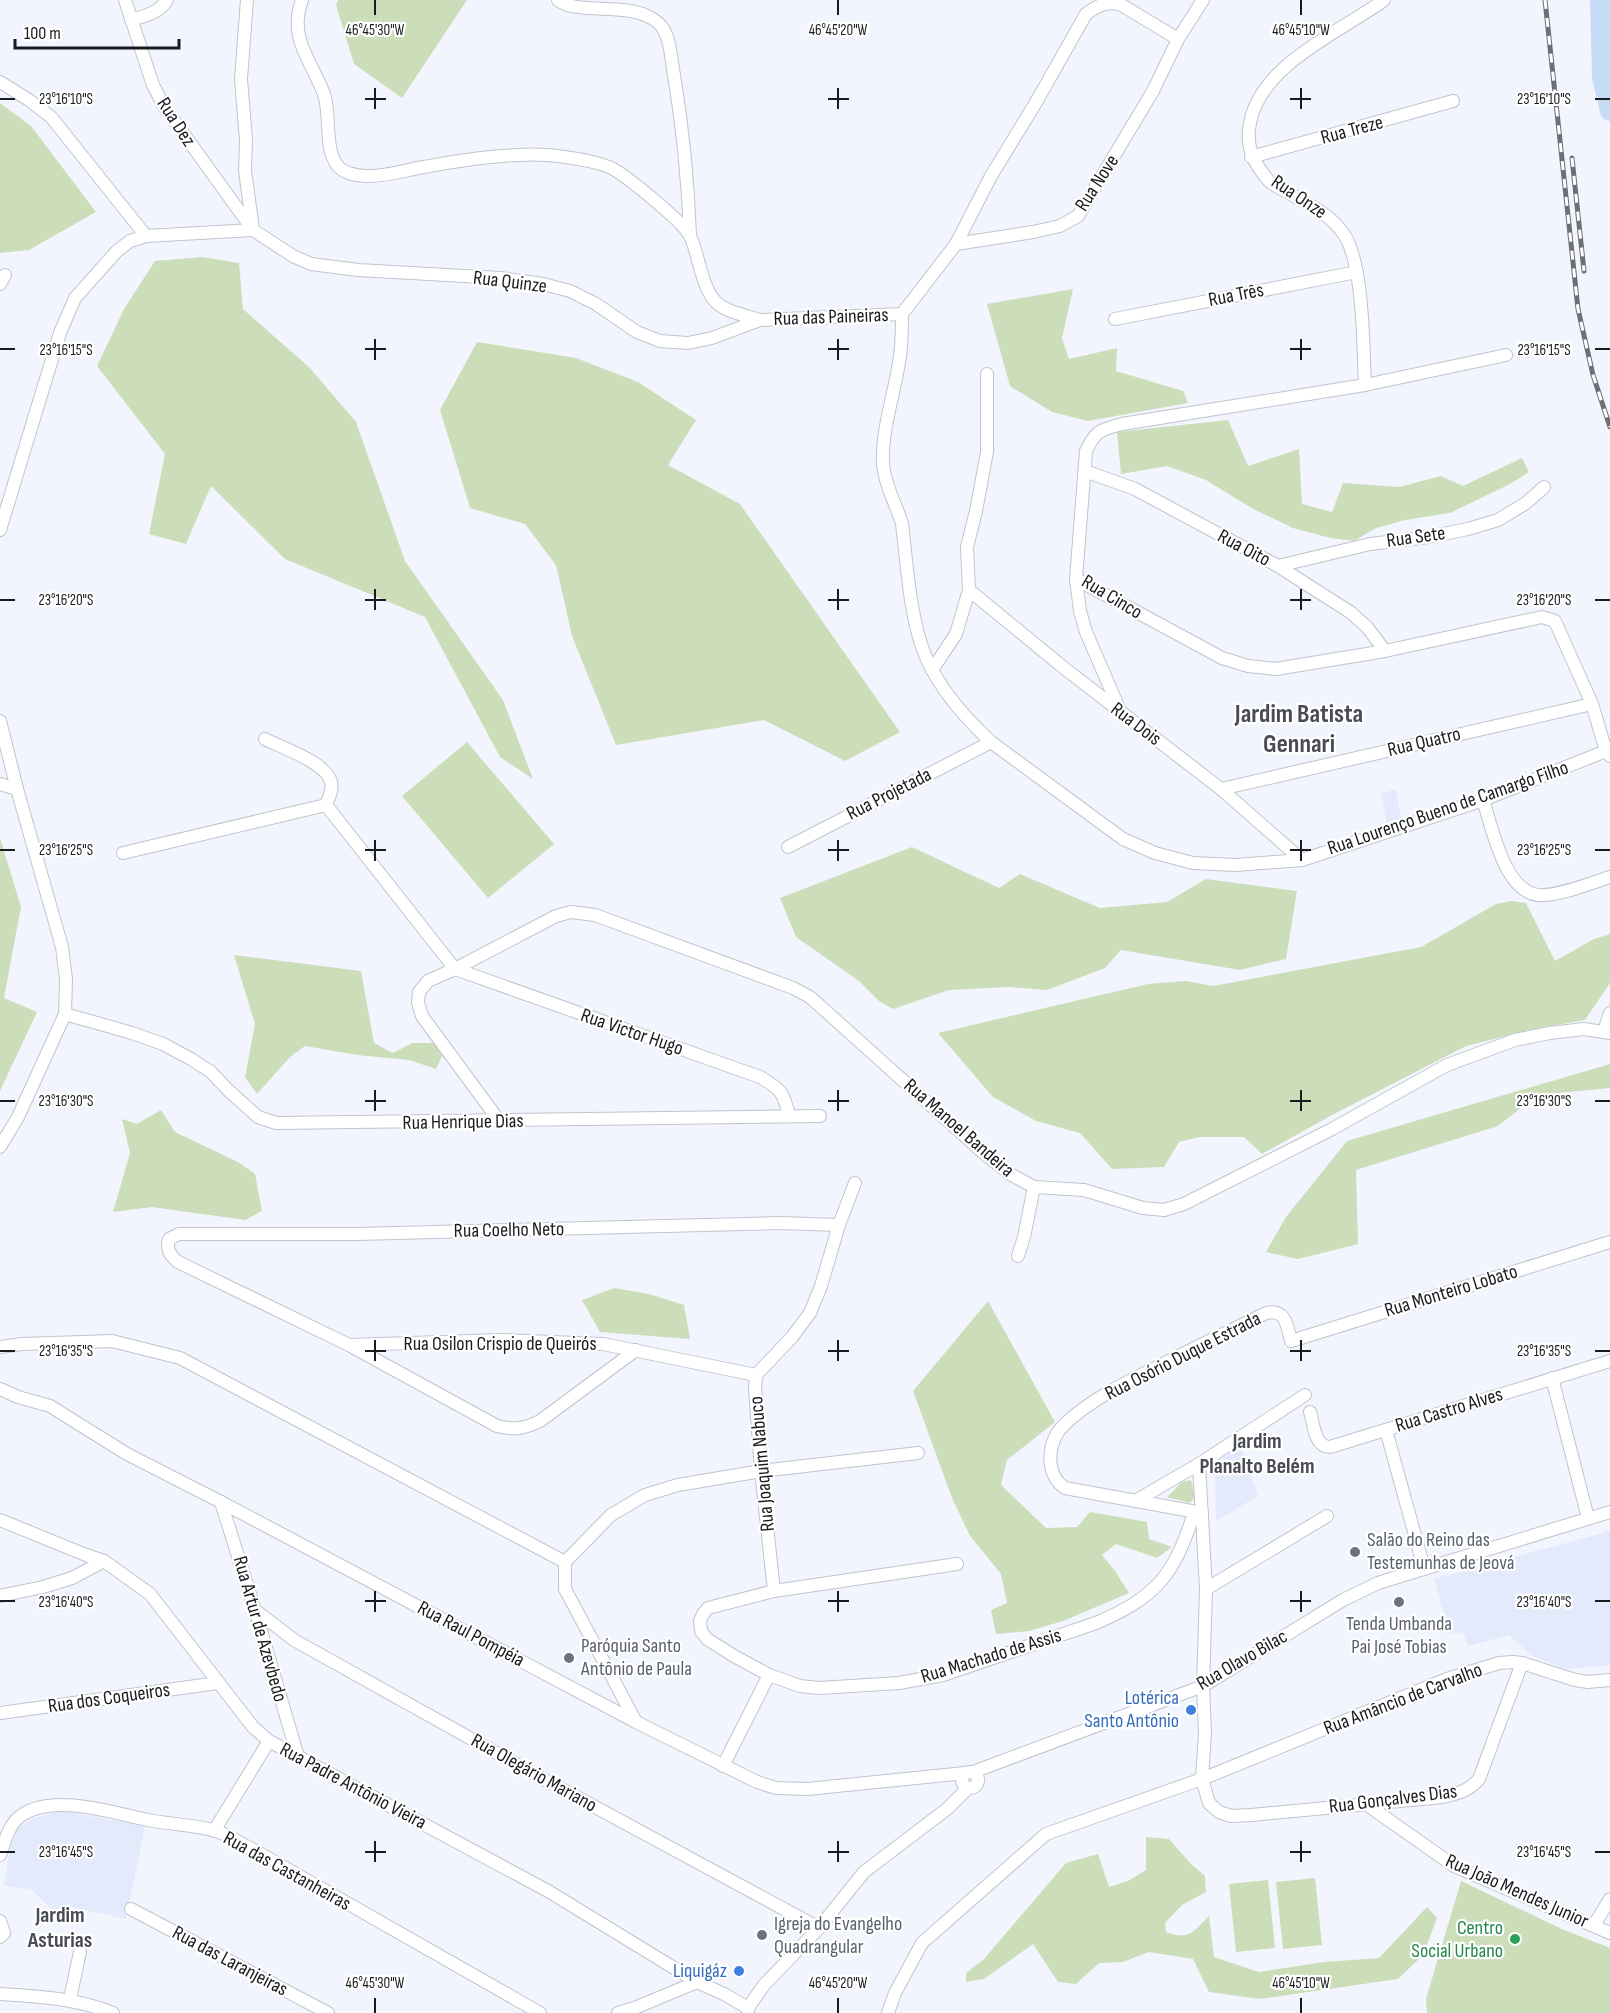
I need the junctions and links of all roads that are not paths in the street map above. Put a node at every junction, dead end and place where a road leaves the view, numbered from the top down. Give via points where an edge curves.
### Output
1 (125, 0) edge
2 (167, 0) edge
3 (247, 0) edge
4 (302, 0) edge
5 (558, 0) edge
6 (1203, 0) edge
7 (1384, 0) edge
8 (131, 20) junction
9 (1178, 39) junction
10 (0, 82) edge
11 (1453, 101) dead end
12 (1251, 157) junction
13 (253, 230) junction
14 (690, 235) junction
15 (146, 236) junction
16 (956, 244) junction
17 (1357, 272) junction
18 (902, 314) junction
19 (1115, 319) dead end
20 (760, 320) junction
21 (1506, 355) dead end
22 (987, 374) dead end
23 (1365, 385) junction
24 (1085, 471) junction
25 (1545, 487) dead end
26 (0, 530) edge
27 (1278, 566) junction
28 (1076, 579) junction
29 (969, 590) junction
30 (1385, 651) junction
31 (932, 670) junction
32 (1592, 704) junction
33 (1121, 713) junction
34 (0, 721) edge
35 (265, 740) dead end
36 (991, 742) junction
37 (1608, 753) edge
38 (0, 784) edge
39 (17, 789) junction
40 (1221, 789) junction
41 (1483, 800) junction
42 (326, 805) junction
43 (788, 847) dead end
44 (123, 853) dead end
45 (1302, 860) junction
46 (1610, 877) edge
47 (455, 969) junction
48 (1610, 1013) edge
49 (65, 1014) junction
50 (1607, 1032) edge
51 (789, 1116) junction
52 (820, 1116) dead end
53 (500, 1122) junction
54 (0, 1147) edge
55 (855, 1183) dead end
56 (1034, 1187) junction
57 (839, 1225) junction
58 (1610, 1242) edge
59 (1018, 1256) dead end
60 (1292, 1341) joint
61 (349, 1345) junction
62 (0, 1347) edge
63 (636, 1350) junction
64 (1610, 1361) edge
65 (756, 1375) junction
66 (1552, 1378) junction
67 (0, 1389) edge
68 (1305, 1395) dead end
69 (1310, 1412) dead end
70 (1386, 1430) junction
71 (918, 1453) dead end
72 (1198, 1464) junction
73 (761, 1472) junction
74 (1137, 1500) junction
75 (221, 1502) junction
76 (1610, 1512) edge
77 (1198, 1513) junction
78 (1327, 1516) dead end
79 (1588, 1518) junction
80 (0, 1520) edge
81 (104, 1561) junction
82 (565, 1562) junction
83 (957, 1564) dead end
84 (1424, 1568) junction
85 (1206, 1589) junction
86 (774, 1591) junction
87 (0, 1596) edge
88 (255, 1610) junction
89 (1522, 1663) junction
90 (769, 1675) junction
91 (1610, 1680) edge
92 (218, 1683) junction
93 (1203, 1686) junction
94 (0, 1713) edge
95 (636, 1722) junction
96 (269, 1741) junction
97 (298, 1756) junction
98 (723, 1766) junction
99 (969, 1772) junction
100 (1202, 1779) junction
101 (1366, 1804) junction
102 (214, 1831) junction
103 (0, 1855) edge
104 (1610, 1899) edge
105 (131, 1909) dead end
106 (0, 1921) edge
107 (1594, 1925) junction
108 (819, 1928) junction
109 (1610, 1933) edge
110 (0, 1937) edge
111 (80, 1952) dead end
112 (697, 1982) junction
113 (0, 1994) edge
114 (70, 1999) junction
115 (637, 2010) edge
116 (748, 2010) edge
117 (113, 2013) edge
118 (328, 2013) edge
119 (540, 2013) edge
120 (618, 2013) edge
121 (888, 2013) edge

1 - 8 street, Rua Dez
2 - 8 street via 154,13
3 - 13 street via 241,79 245,171
4 - 14 street via 297,26 300,45 326,100 332,153 338,166 349,174 367,177 520,154 580,159 610,167
5 - 14 street via 574,6 629,10 661,26 668,40 682,122
6 - 9 street
7 - 12 street via 1300,54 1265,87 1253,108 1248,136
8 - 13 street, Rua Dez via 165,108
9 - 16 street, Rua Nove via 1153,91 1078,216 1060,226
9 - 16 street via 1120,4 1111,2 1086,14
10 - 15 street via 51,117
11 - 12 street, Rua Treze
12 - 17 street, Rua Onze via 1271,183 1330,217 1350,245
13 - 15 street
13 - 20 street, Rua Quinze via 311,264 500,278 570,291 637,332 660,341 688,343 712,338
14 - 20 street via 706,289 716,303
15 - 26 street via 117,251 75,298 60,333
16 - 18 street
17 - 19 street, Rua Três
17 - 23 street, Rua Onze
18 - 20 street, Rua das Paineiras
18 - 31 street, Rua Lourenço Bueno de Camargo Filho via 900,356 883,446 883,470 902,524 915,621
21 - 23 street, Rua Cinco
22 - 29 street via 987,452 967,547
23 - 24 street, Rua Cinco via 1103,429 1089,444
24 - 27 street, Rua Oito via 1135,489
24 - 28 street, Rua Cinco
25 - 27 street, Rua Sete via 1498,520 1468,529 1370,544
27 - 30 street, Rua Oito via 1350,612
28 - 30 street, Rua Cinco via 1222,658 1248,666 1276,669
28 - 33 street via 1086,632
29 - 31 street via 956,634
29 - 33 street, Rua Dois
30 - 32 street, Rua Cinco via 1548,618 1555,621
31 - 36 street, Rua Lourenço Bueno de Camargo Filho via 954,702
32 - 37 street, Rua Cinco
32 - 40 street, Rua Quatro
33 - 40 street, Rua Dois
34 - 39 street
35 - 42 street via 319,765 332,784
36 - 43 street, Rua Projetada
36 - 45 street, Rua Lourenço Bueno de Camargo Filho via 1123,839 1155,853 1193,863 1225,865
37 - 41 street, Rua Lourenço Bueno de Camargo Filho
38 - 39 street
39 - 49 street via 62,947
40 - 45 street, Rua Dois
41 - 45 street, Rua Lourenço Bueno de Camargo Filho
41 - 46 street via 1501,857 1526,891 1551,895
42 - 44 street
42 - 47 street
47 - 51 street, Rua Victor Hugo via 760,1077 778,1087
47 - 53 street, Rua Manoel Bandeira via 428,981 419,992 418,1003 422,1016
47 - 56 street, Rua Manoel Bandeira via 556,916 571,912 595,915 793,988 810,997 986,1155
48 - 50 street
49 - 53 street, Rua Henrique Dias via 163,1044 211,1072 258,1117 276,1124
49 - 54 street
50 - 56 street, Rua Manoel Bandeira via 1584,1029 1515,1040 1447,1065 1332,1129 1184,1204 1164,1210 1143,1208 1084,1190
51 - 52 street, Rua Henrique Dias
51 - 53 street, Rua Henrique Dias
55 - 57 street, Rua Joaquim Nabuco
56 - 59 street
57 - 61 street, Rua Coelho Neto via 179,1234 169,1239 170,1256 178,1262
57 - 65 street, Rua Joaquim Nabuco via 810,1313
58 - 60 street, Rua Monteiro Lobato
60 - 74 street, Rua Osório Duque Estrada via 1284,1317 1279,1312 1266,1313 1112,1390 1066,1423 1053,1441 1050,1459 1057,1483 1065,1488
61 - 63 street, Rua Osilon Crispio de Queirós via 501,1340 603,1344
61 - 63 street via 497,1426 512,1430 540,1421
62 - 82 street via 112,1341 180,1358
63 - 65 street, Rua Osilon Crispio de Queirós
64 - 66 street, Rua Castro Alves
65 - 73 street, Rua Joaquim Nabuco
66 - 70 street, Rua Castro Alves
66 - 79 street
67 - 75 street, Rua Raul Pompéia via 50,1406 127,1454
68 - 72 street
69 - 70 street, Rua Castro Alves via 1323,1447
70 - 84 street
71 - 73 street
72 - 74 street
72 - 77 street
73 - 82 street via 678,1485 645,1496 611,1515
73 - 86 street, Rua Joaquim Nabuco
74 - 77 street
75 - 88 street, Rua Artur de Azevbedo
75 - 95 street, Rua Raul Pompéia
76 - 79 street, Rua Olavo Bilac
77 - 85 street
77 - 90 street, Rua Machado de Assis via 1174,1564 1159,1584 1145,1597 1096,1623 943,1675 899,1683 819,1688
78 - 85 street
79 - 84 street, Rua Olavo Bilac
80 - 81 street, Rua Padre Antônio Vieira
81 - 87 street via 72,1578
81 - 92 street, Rua Padre Antônio Vieira via 150,1594
82 - 95 street via 565,1589
83 - 86 street, Rua Machado de Assis
84 - 93 street, Rua Olavo Bilac via 1343,1600
85 - 93 street
86 - 90 street, Rua Machado de Assis via 708,1608 700,1621 707,1639
88 - 97 street, Rua Artur de Azevbedo
88 - 108 street, Rua Olegário Mariano via 294,1640
89 - 91 street, Rua Amâncio de Carvalho via 1575,1680
89 - 100 street, Rua Amâncio de Carvalho via 1499,1663 1447,1679
89 - 101 street, Rua Gonçalves Dias via 1473,1787 1443,1797
90 - 98 street
92 - 94 street, Rua dos Coqueiros
92 - 96 street, Rua Padre Antônio Vieira
93 - 99 street, Rua Olavo Bilac
93 - 100 street
95 - 98 street, Rua Raul Pompéia
96 - 97 street, Rua Padre Antônio Vieira
96 - 102 street
97 - 112 street, Rua Padre Antônio Vieira via 548,1891
98 - 99 street, Rua Raul Pompéia via 776,1788 807,1789
99 - 108 street via 962,1777 962,1783 969,1788 864,1872
100 - 101 street, Rua Gonçalves Dias via 1209,1803 1230,1816
100 - 121 street, Rua Amâncio de Carvalho via 1046,1834 922,1943
101 - 107 street, Rua João Mendes Junior via 1454,1866
102 - 103 street, Rua das Castanheiras via 100,1808 58,1805 18,1816
102 - 119 street, Rua das Castanheiras
104 - 107 street
105 - 118 street, Rua das Laranjeiras
106 - 110 street via 4,1933
107 - 109 street, Rua João Mendes Junior
108 - 116 street via 764,1985
111 - 114 street
112 - 115 street
112 - 116 street, Rua Padre Antônio Vieira
113 - 114 street
114 - 117 street
115 - 120 street

